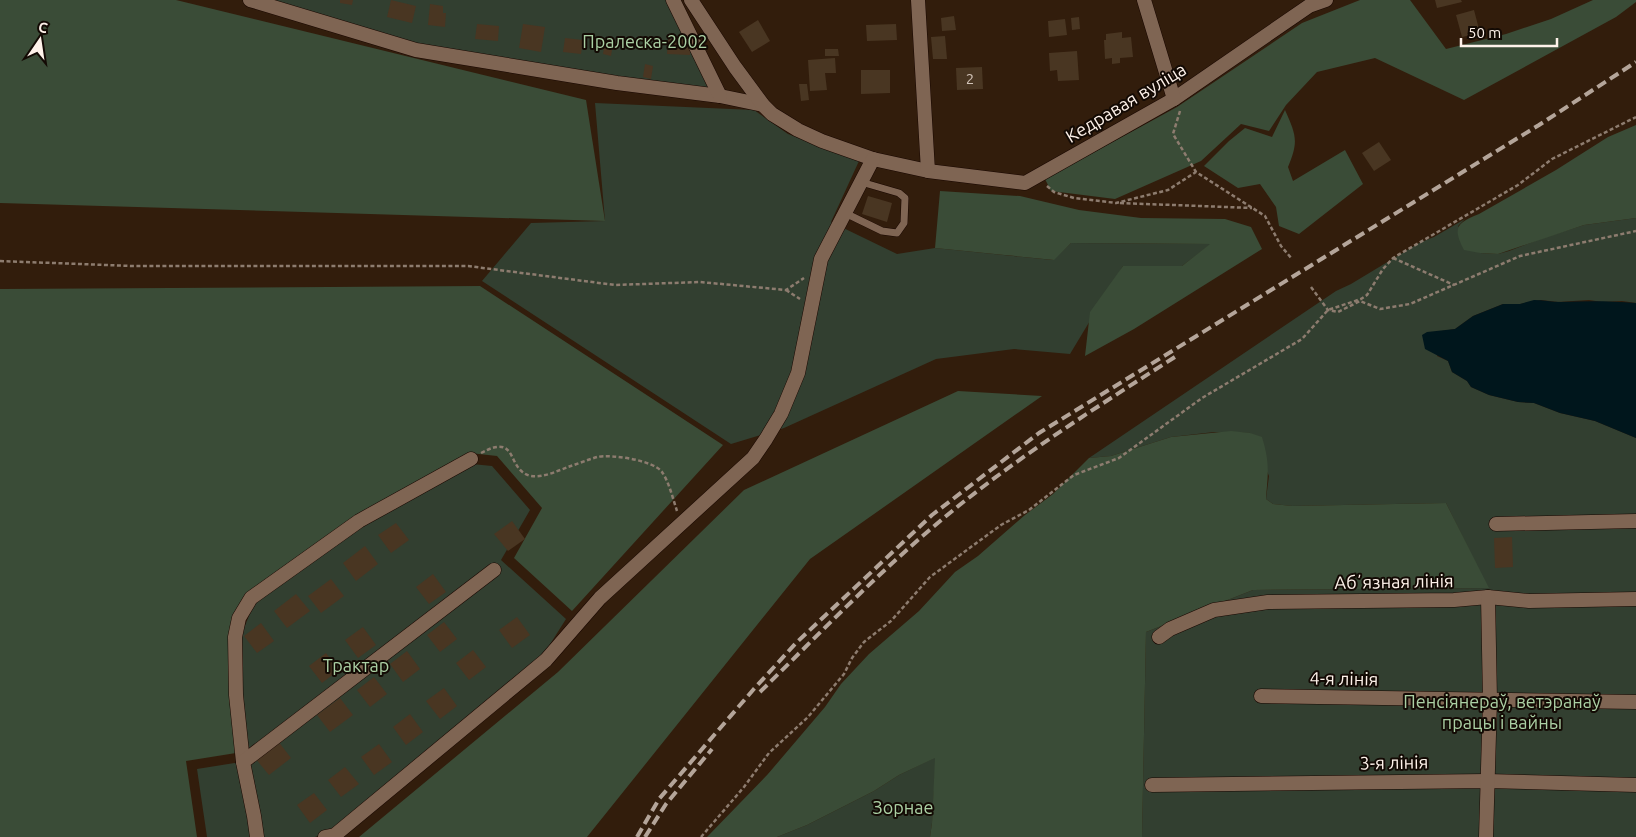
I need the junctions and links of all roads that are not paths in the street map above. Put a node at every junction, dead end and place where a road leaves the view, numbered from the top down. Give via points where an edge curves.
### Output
1 (250, 0) edge
2 (673, 0) edge
3 (691, 0) edge
4 (918, 0) edge
5 (1144, 0) edge
6 (1326, 0) edge
7 (720, 96) junction
8 (1174, 99) junction
9 (762, 105) junction
10 (873, 159) junction
11 (928, 171) junction
12 (861, 182) junction
13 (845, 213) junction
14 (471, 459) road end
15 (1636, 521) edge
16 (1496, 524) dead end
17 (494, 570) dead end
18 (1488, 598) junction
19 (1636, 598) edge
20 (1158, 637) dead end
21 (1261, 696) dead end
22 (1490, 700) junction
23 (1636, 702) edge
24 (243, 762) junction
25 (1487, 781) junction
26 (1152, 785) dead end
27 (1636, 785) edge
28 (256, 837) edge
29 (325, 837) edge
30 (1486, 837) edge

1 - 7 street via 416,50 617,83
2 - 7 street
3 - 9 street
4 - 11 street
5 - 8 street
6 - 8 street, Кедравая вуліца via 1309,6
7 - 9 street
8 - 11 street, Кедравая вуліца via 1025,183
9 - 10 street, Кедравая вуліца via 798,130
10 - 11 street, Кедравая вуліца
10 - 12 street
12 - 13 street
12 - 13 lane via 899,193 905,198 904,223 897,233 882,231
13 - 29 street via 821,259 798,373 782,414 753,458 600,598 546,660 335,835
14 - 24 street via 359,521 250,598 239,618 235,637 236,696
15 - 16 street
17 - 24 street
18 - 19 street, Абʼязная лінія via 1529,601
18 - 20 street, Абʼязная лінія via 1268,602 1214,610
18 - 22 street
21 - 22 street, 4-я лінія
22 - 23 street, 4-я лінія
22 - 25 street
24 - 28 street
25 - 26 street, 3-я лінія
25 - 27 street, 3-я лінія
25 - 30 street

